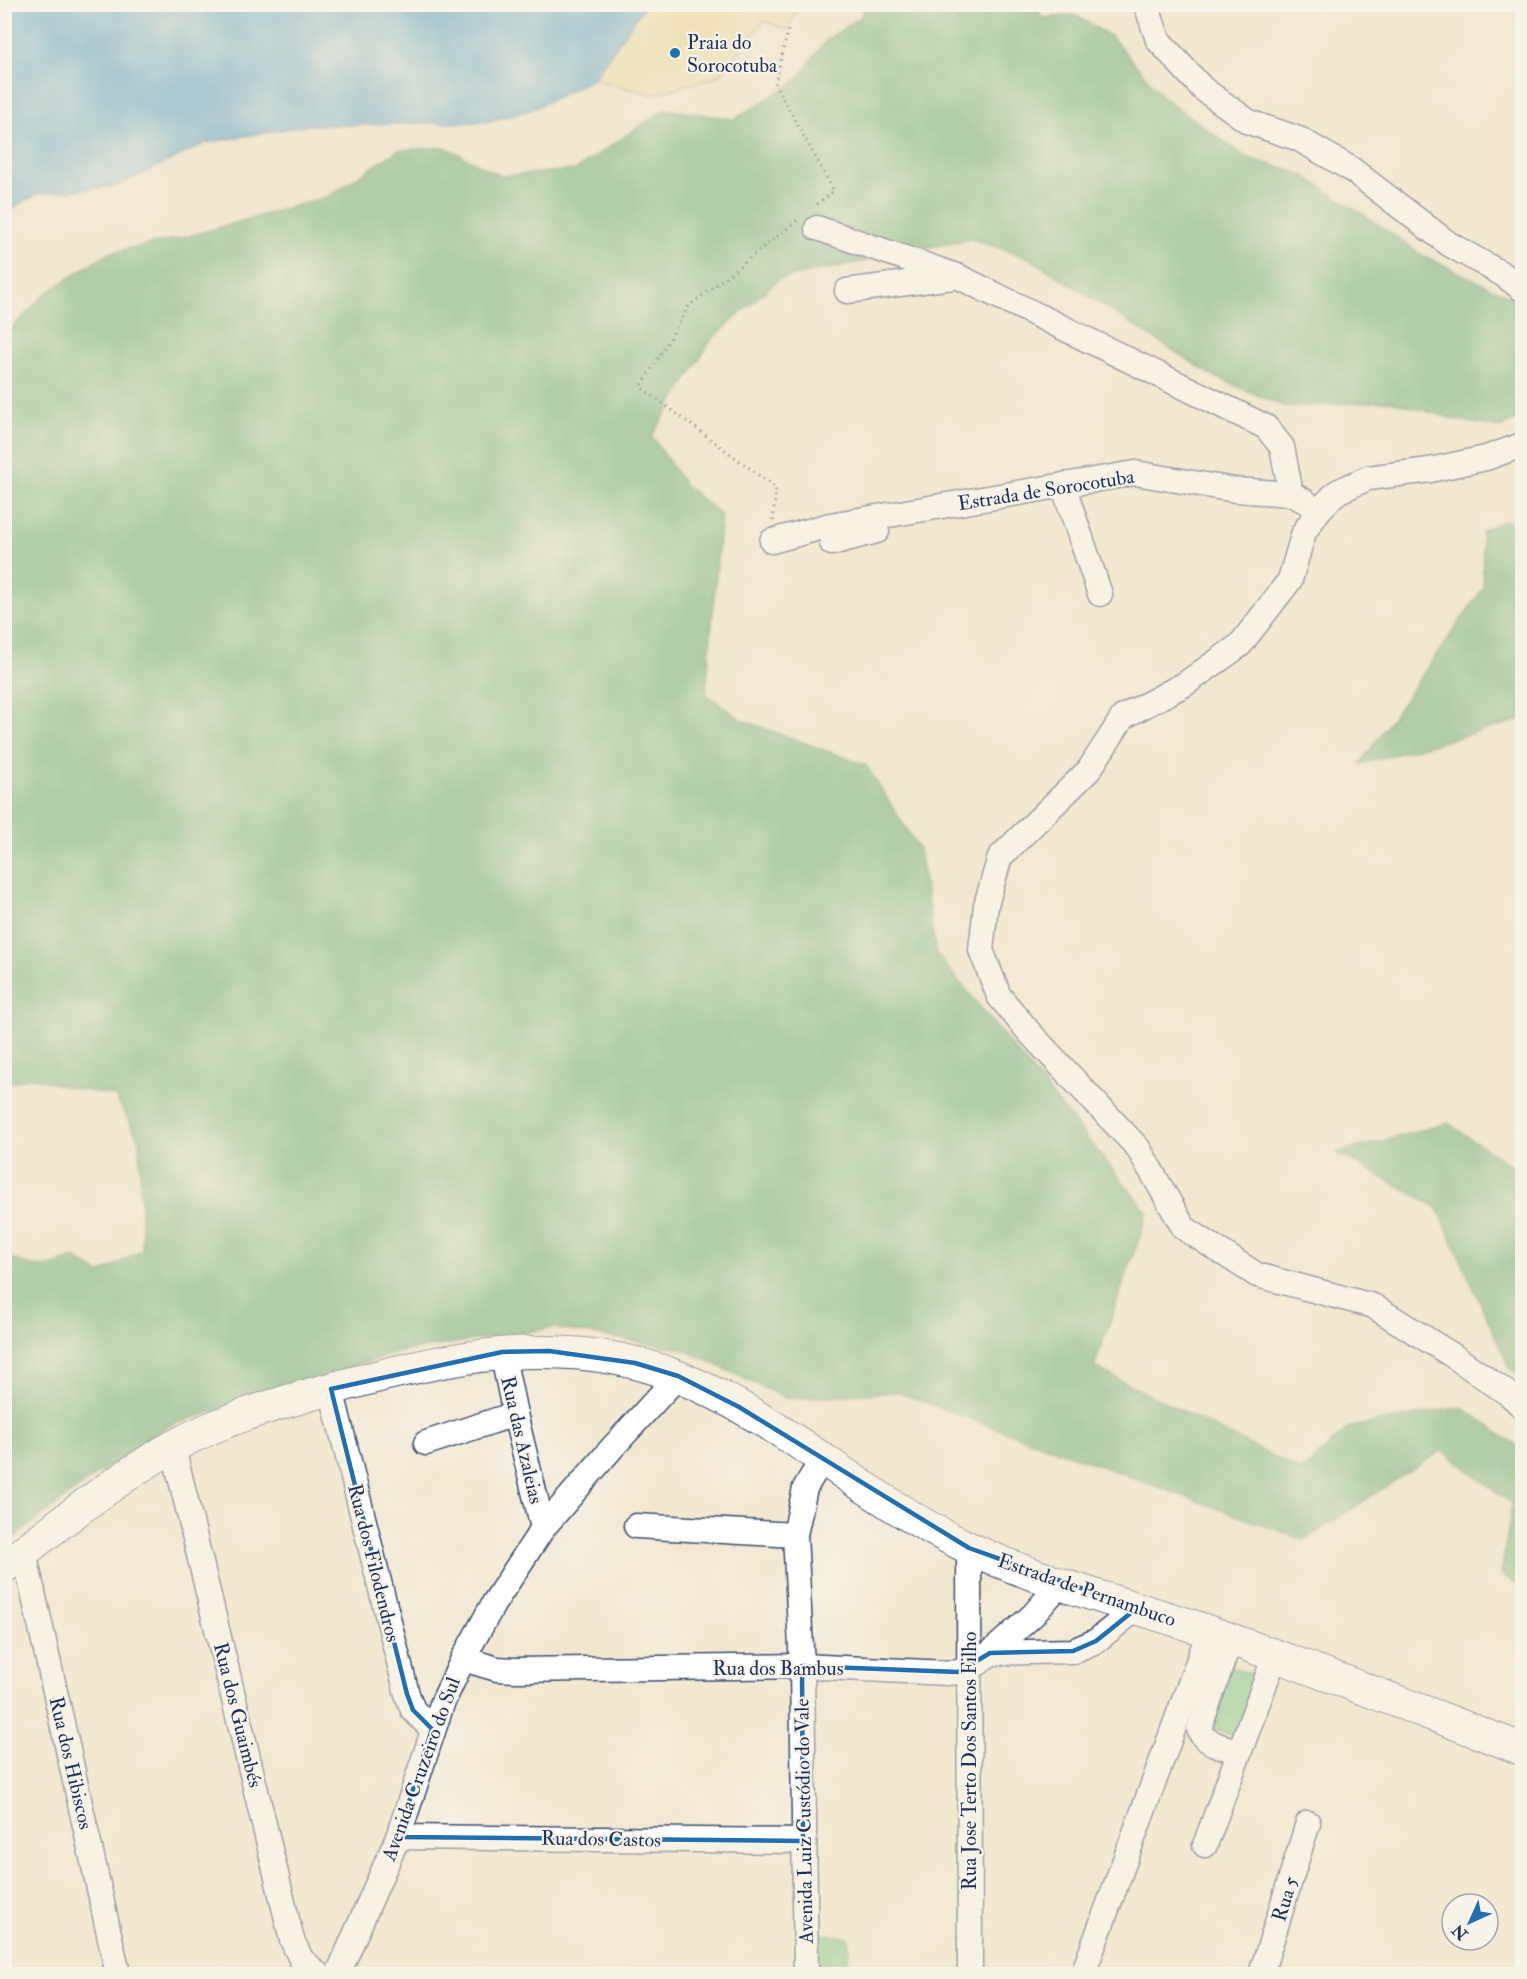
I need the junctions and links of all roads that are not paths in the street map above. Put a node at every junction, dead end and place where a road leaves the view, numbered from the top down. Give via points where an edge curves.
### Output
1 (1146, 4) edge
2 (808, 220) road end
3 (957, 276) junction
4 (1522, 289) edge
5 (847, 291) dead end
6 (1522, 445) edge
7 (1063, 485) junction
8 (1291, 494) junction
9 (1320, 509) junction
10 (928, 518) dead end
11 (842, 535) junction
12 (772, 541) road end
13 (1100, 594) dead end
14 (502, 1352) junction
15 (678, 1376) junction
16 (331, 1389) junction
17 (1522, 1406) edge
18 (515, 1414) junction
19 (426, 1443) dead end
20 (173, 1447) junction
21 (823, 1458) junction
22 (636, 1526) dead end
23 (543, 1528) junction
24 (795, 1535) junction
25 (969, 1548) junction
26 (14, 1559) edge
27 (1060, 1584) junction
28 (1137, 1608) junction
29 (1220, 1636) junction
30 (990, 1653) junction
31 (1275, 1656) junction
32 (463, 1659) junction
33 (801, 1666) junction
34 (968, 1668) junction
35 (432, 1729) junction
36 (1522, 1749) edge
37 (1238, 1751) junction
38 (1308, 1823) dead end
39 (398, 1837) junction
40 (803, 1841) junction
41 (1205, 1845) dead end
42 (118, 1974) edge
43 (318, 1974) edge
44 (338, 1974) edge
45 (806, 1974) edge
46 (970, 1974) edge
47 (1083, 1974) edge
48 (1261, 1974) edge

1 - 4 street via 1158,40 1203,89 1249,122 1299,139 1351,169 1449,244
2 - 3 street
3 - 5 street
3 - 8 street via 1266,427 1282,447
6 - 9 street via 1486,458 1430,470 1368,478 1337,492
7 - 8 street, Estrada de Sorocotuba via 1135,473
7 - 11 street, Estrada de Sorocotuba
7 - 13 street
8 - 9 street, Estrada de Sorocotuba
9 - 17 street via 1304,532 1290,580 1240,645 1185,684 1123,717 1089,770 1000,857 986,905 981,950 999,996 1138,1148 1184,1228 1257,1275 1373,1306 1452,1355
10 - 11 street
11 - 12 street, Estrada de Sorocotuba
14 - 15 main road, Estrada de Pernambuco via 594,1355
14 - 16 main road, Estrada de Pernambuco via 435,1363
14 - 18 street, Rua das Azaleias
15 - 21 main road, Estrada de Pernambuco via 739,1407
15 - 23 street, Avenida Cruzeiro do Sul
16 - 20 main road, Estrada de Pernambuco via 228,1420
16 - 35 street, Rua dos Filodendros via 407,1694 413,1710
18 - 19 street
18 - 23 street, Rua das Azaleias
20 - 26 main road, Estrada de Pernambuco via 109,1488
20 - 43 street, Rua dos Guaimbés via 292,1940 301,1959
21 - 24 street, Avenida Luiz Custódio do Vale via 805,1488
21 - 25 main road, Estrada de Pernambuco via 908,1515
22 - 24 street
23 - 32 street, Avenida Cruzeiro do Sul
24 - 33 street, Avenida Luiz Custódio do Vale
25 - 27 main road, Estrada de Pernambuco
25 - 34 street, Rua Jose Terto Dos Santos Filho
26 - 42 street, Rua dos Hibiscos
27 - 28 main road, Estrada de Pernambuco
27 - 30 street, Rua dos Bambus via 1033,1615
28 - 29 main road, Estrada de Pernambuco
28 - 30 street via 1096,1641 1073,1651
29 - 31 main road, Estrada de Pernambuco
29 - 37 street via 1199,1729 1208,1741
29 - 47 street
30 - 34 street, Rua dos Bambus
31 - 36 main road, Estrada de Pernambuco
31 - 37 street
32 - 33 street, Rua dos Bambus via 515,1670
32 - 35 street, Avenida Cruzeiro do Sul
33 - 34 street, Rua dos Bambus via 947,1673
33 - 40 street, Avenida Luiz Custódio do Vale
34 - 46 street, Rua Jose Terto Dos Santos Filho
35 - 39 street, Avenida Cruzeiro do Sul
37 - 41 street
38 - 48 street, Rua 5
39 - 40 street, Rua dos Castos
39 - 44 street, Avenida Cruzeiro do Sul
40 - 45 street, Avenida Luiz Custódio do Vale

